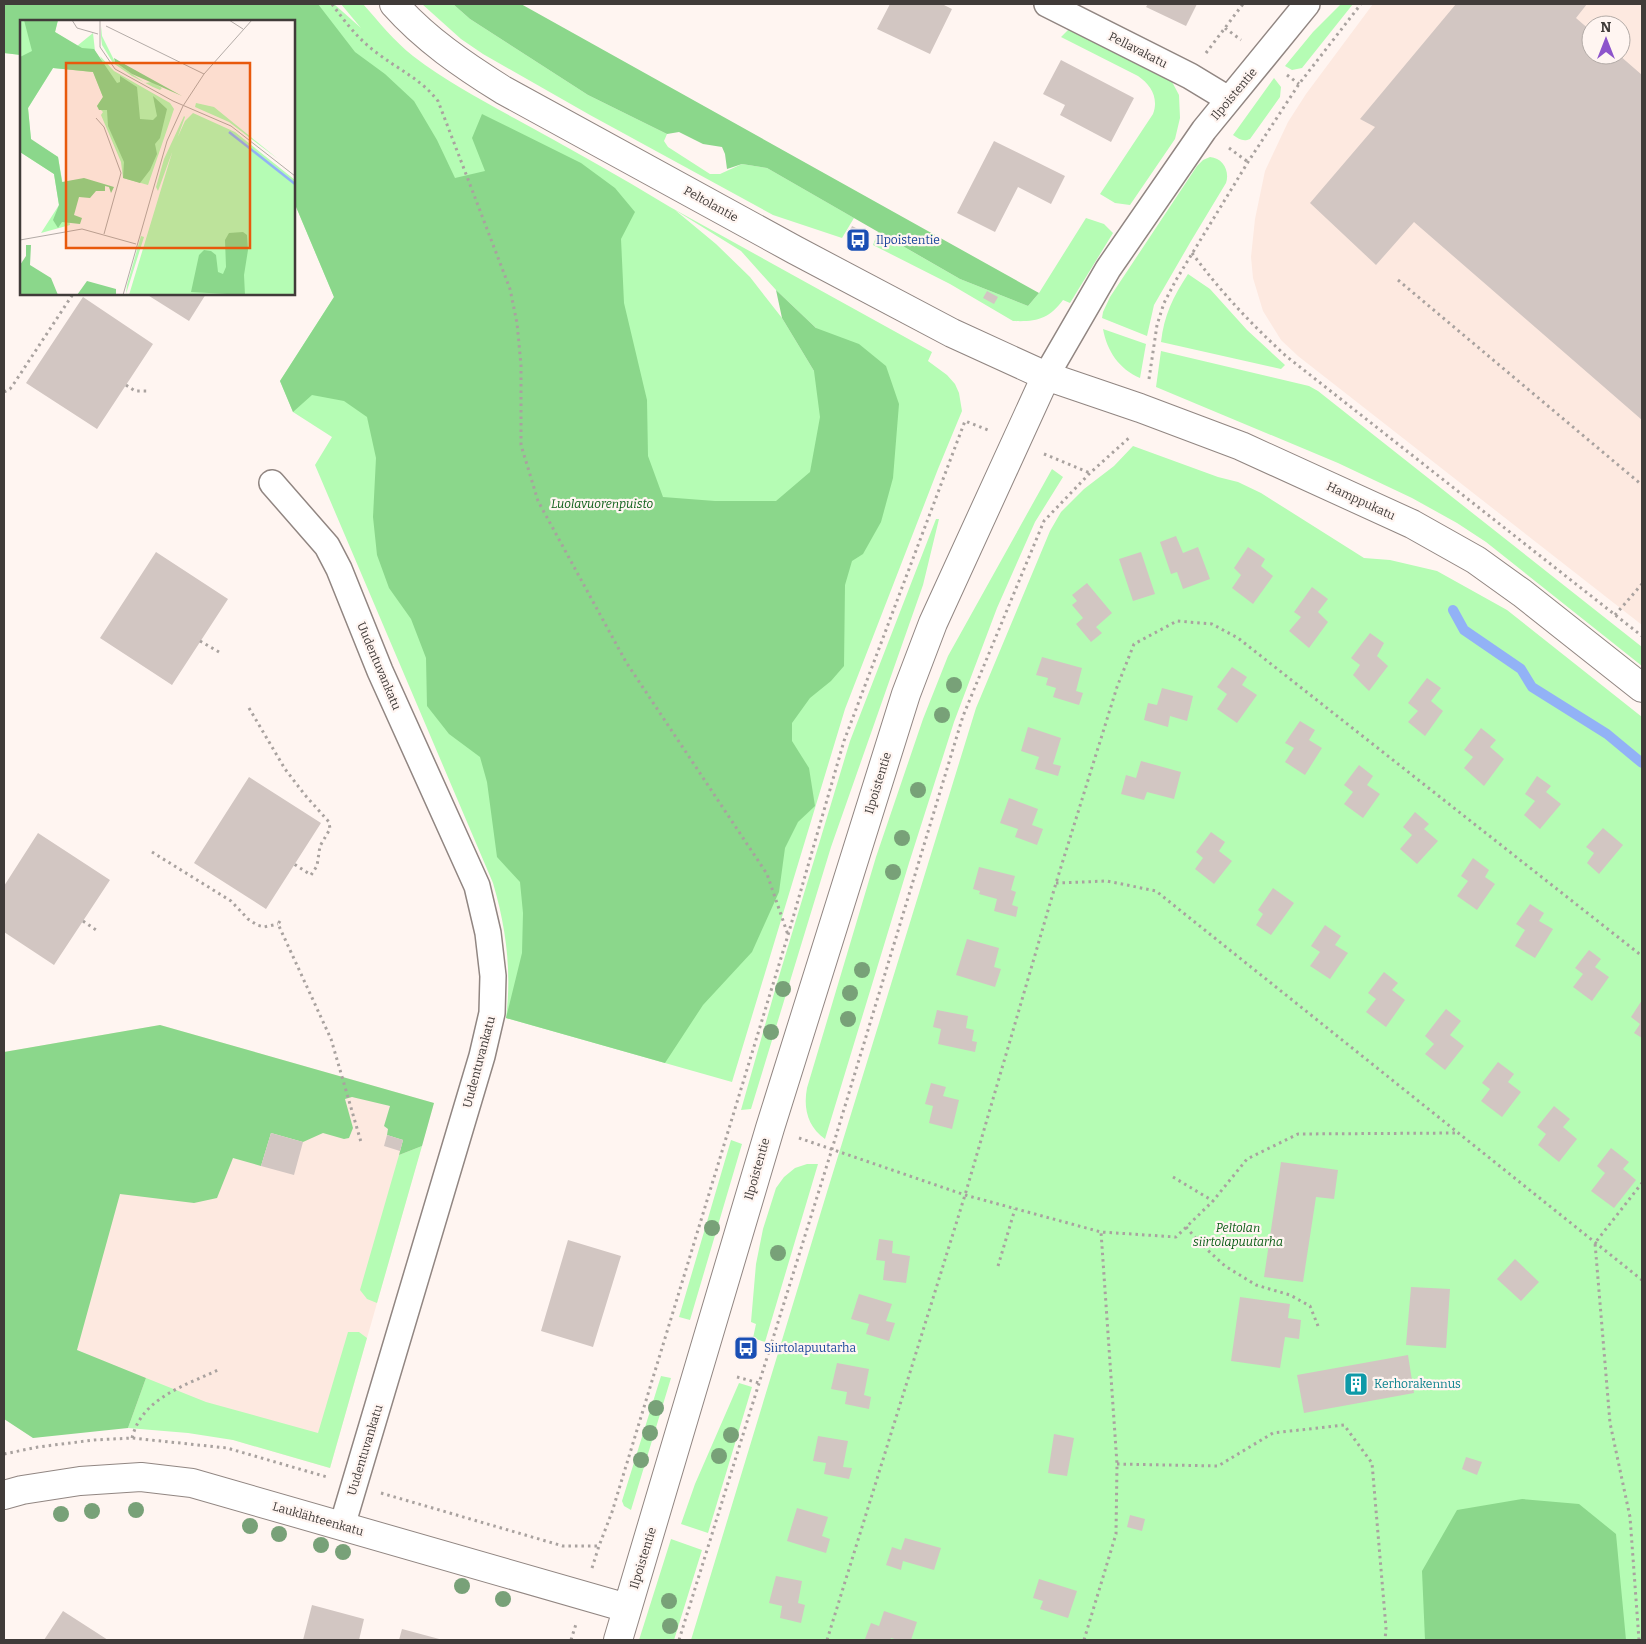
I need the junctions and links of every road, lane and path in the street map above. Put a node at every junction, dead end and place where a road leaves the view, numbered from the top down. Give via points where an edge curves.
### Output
1 (332, 4) edge
2 (394, 4) edge
3 (1047, 4) edge
4 (1243, 4) edge
5 (1307, 4) edge
6 (1361, 4) edge
7 (1190, 76) junction
8 (1228, 99) junction
9 (1192, 253) junction
10 (1398, 280) dead end
11 (72, 295) edge
12 (1046, 376) junction
13 (1148, 383) dead end
14 (126, 385) dead end
15 (150, 391) dead end
16 (4, 392) edge
17 (965, 420) dead end
18 (1130, 437) dead end
19 (272, 483) dead end
20 (1642, 485) edge
21 (1642, 584) edge
22 (1615, 614) junction
23 (1642, 636) edge
24 (200, 641) dead end
25 (219, 652) dead end
26 (1642, 688) edge
27 (249, 708) dead end
28 (152, 852) dead end
29 (294, 864) dead end
30 (1056, 883) junction
31 (83, 921) dead end
32 (99, 932) dead end
33 (788, 935) junction
34 (1642, 956) edge
35 (770, 1128) junction
36 (1457, 1133) junction
37 (361, 1142) dead end
38 (832, 1149) junction
39 (1172, 1177) dead end
40 (1642, 1183) edge
41 (965, 1195) junction
42 (1212, 1201) junction
43 (1015, 1209) junction
44 (1186, 1227) junction
45 (1102, 1232) junction
46 (1594, 1243) junction
47 (998, 1266) dead end
48 (1642, 1280) edge
49 (1318, 1326) dead end
50 (658, 1364) junction
51 (662, 1367) dead end
52 (218, 1370) dead end
53 (737, 1377) dead end
54 (759, 1384) junction
55 (132, 1438) dead end
56 (1117, 1464) junction
57 (378, 1492) dead end
58 (4, 1495) edge
59 (342, 1526) junction
60 (627, 1608) junction
61 (618, 1640) edge
62 (679, 1640) edge
63 (827, 1640) edge
64 (1084, 1640) edge
65 (1385, 1640) edge
66 (1639, 1640) edge

1 - 33 path via 376,53 427,87 438,101 510,289 521,365 521,445 538,501 626,662 767,874
2 - 12 street, Peltolantie via 443,50 503,90 952,333
3 - 7 street, Pellavakatu
4 - 7 path
5 - 8 street, Ilpoistentie
6 - 9 path via 1299,84
7 - 8 street, Pellavakatu
8 - 12 street, Ilpoistentie via 1108,269
9 - 13 path via 1164,302
9 - 22 path via 1217,286 1286,356
10 - 20 path
11 - 16 path via 15,382
12 - 26 street, Hamppukatu via 1241,446 1412,524 1476,560
12 - 35 street, Ilpoistentie via 933,623 906,694
14 - 15 path via 135,391
17 - 33 path via 844,741
18 - 38 path via 1044,521 963,716
19 - 59 street, Uudentuvankatu via 327,546 339,569 380,671 477,886 488,933 493,976 492,1014 482,1056
21 - 22 path
22 - 23 path
24 - 25 path
27 - 29 path via 294,782 329,822 330,829 320,846 317,866 311,875
28 - 37 path via 231,901 257,925 264,927 279,923 332,1039
30 - 34 path via 1117,687 1134,644 1177,621 1212,624 1238,638
30 - 36 path via 1107,881 1156,891
30 - 41 path
31 - 32 path
33 - 50 path
35 - 38 path
35 - 60 street, Ilpoistentie
36 - 42 path via 1298,1134 1247,1159
36 - 46 path
38 - 41 path
38 - 54 path
39 - 42 path
40 - 46 path
41 - 43 path
41 - 63 path
42 - 44 path
43 - 45 path
43 - 47 path
44 - 45 path via 1176,1237
44 - 49 path via 1226,1266 1256,1284 1290,1295 1310,1306
45 - 56 path
46 - 48 path
46 - 66 path via 1610,1423 1630,1517
50 - 51 path
50 - 57 path via 599,1546 563,1546
52 - 55 path via 159,1399 143,1414
53 - 54 path
54 - 62 path
56 - 64 path via 1116,1534
56 - 65 path via 1218,1466 1272,1433 1344,1425 1372,1463
58 - 59 street, Lauklähteenkatu via 80,1481 141,1477 209,1487
59 - 60 street, Lauklähteenkatu
60 - 61 street, Ilpoistentie

